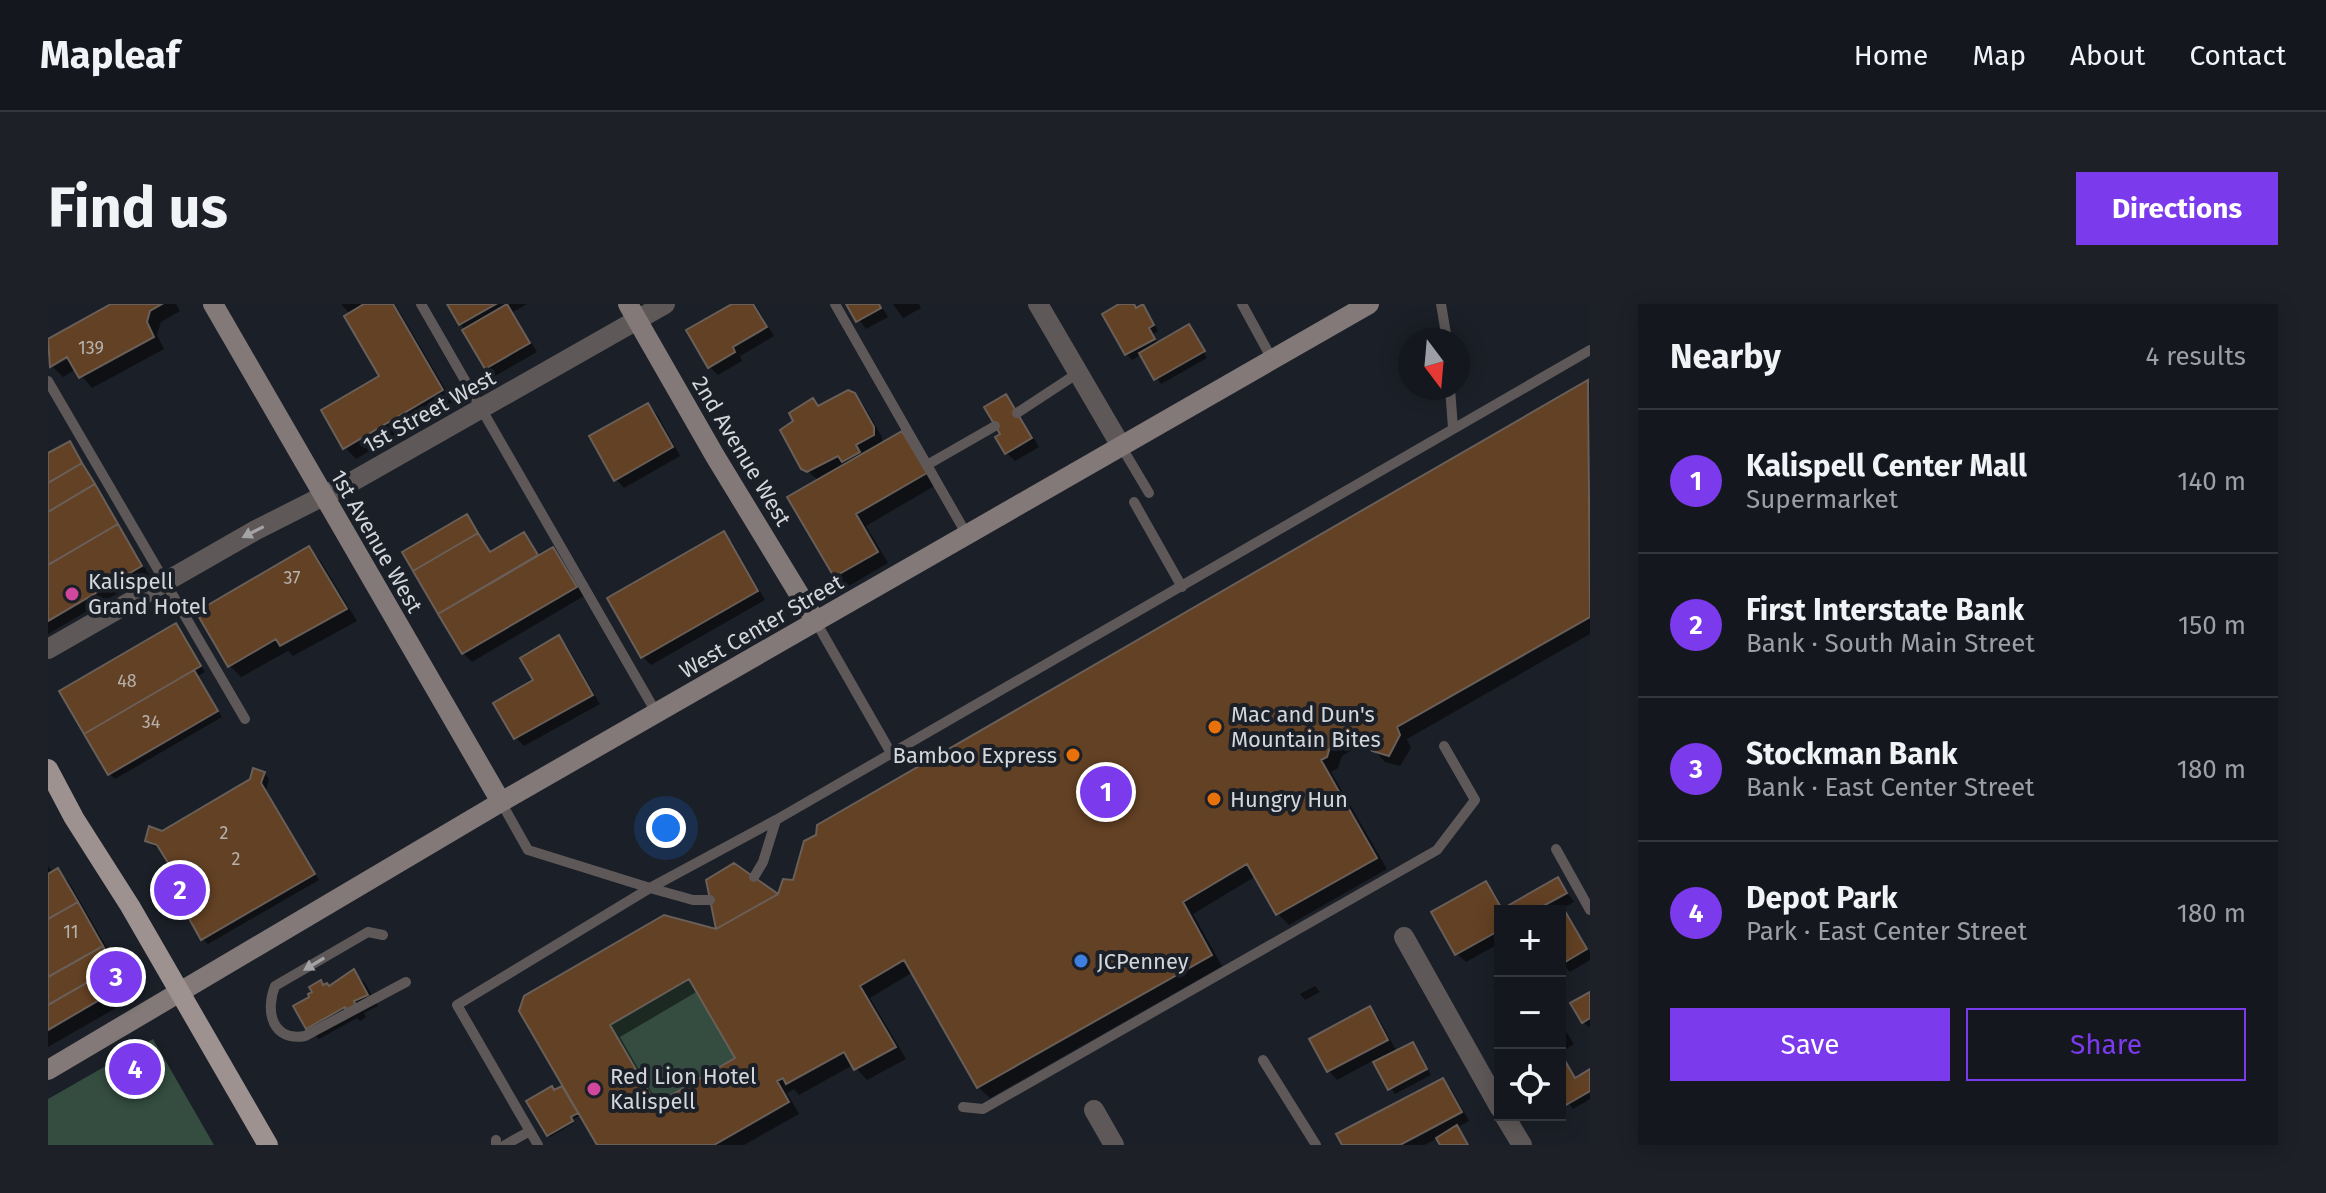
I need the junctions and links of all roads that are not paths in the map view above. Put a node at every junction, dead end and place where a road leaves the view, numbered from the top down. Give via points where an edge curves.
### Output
1 (213, 304) edge
2 (421, 304) edge
3 (665, 304) edge
4 (835, 304) edge
5 (1038, 304) edge
6 (1242, 304) edge
7 (1369, 304) edge
8 (1441, 304) edge
9 (632, 312) edge
10 (1445, 328) edge
11 (1590, 350) edge
12 (1272, 359) junction
13 (1078, 373) junction
14 (48, 381) edge
15 (1451, 400) edge
16 (481, 409) junction
17 (1017, 413) dead end
18 (995, 426) dead end
19 (1453, 428) junction
20 (1121, 446) junction
21 (927, 465) junction
22 (1149, 493) dead end
23 (324, 498) junction
24 (1134, 502) dead end
25 (967, 535) junction
26 (165, 581) junction
27 (1182, 587) junction
28 (816, 622) junction
29 (48, 649) edge
30 (657, 714) junction
31 (245, 719) dead end
32 (1444, 746) dead end
33 (891, 753) junction
34 (48, 769) edge
35 (501, 802) junction
36 (776, 820) junction
37 (1556, 849) dead end
38 (754, 877) dead end
39 (650, 888) junction
40 (710, 900) dead end
41 (1590, 910) edge
42 (383, 935) dead end
43 (1404, 937) dead end
44 (406, 982) dead end
45 (179, 993) junction
46 (1263, 1060) dead end
47 (48, 1070) edge
48 (1494, 1097) edge
49 (963, 1107) dead end
50 (1094, 1110) dead end
51 (1508, 1121) edge
52 (530, 1131) junction
53 (499, 1143) edge
54 (268, 1145) edge
55 (538, 1145) edge
56 (1114, 1145) edge
57 (1316, 1145) edge
58 (1522, 1145) edge

1 - 23 street, 1st Avenue West
2 - 16 lane
3 - 9 street, 1st Street West
4 - 21 lane
5 - 13 street
6 - 12 lane
7 - 12 street, West Center Street
8 - 10 lane
9 - 16 street, 1st Street West
9 - 28 street, 2nd Avenue West
11 - 19 lane
12 - 20 street, West Center Street
13 - 17 lane
13 - 20 street
14 - 26 lane
15 - 19 lane
16 - 23 street, 1st Street West
16 - 30 lane
18 - 21 lane
19 - 27 lane
20 - 22 lane
20 - 25 street, West Center Street
21 - 25 lane
23 -> 26 street, 1st Street West
23 - 35 street, 1st Avenue West
24 - 27 lane
25 - 28 street, West Center Street
26 - 29 street, 1st Street West
26 - 31 lane
27 - 33 lane
28 - 30 street, West Center Street
28 - 33 lane
30 - 35 street, West Center Street
32 - 49 lane via 1475,800 1437,850 983,1109
33 - 36 lane
34 - 45 main road
35 - 39 lane via 528,850
35 - 45 street, West Center Street
36 - 38 lane
36 - 39 lane
37 - 41 lane
39 - 40 lane
39 - 52 lane via 457,1005
42 -> 44 lane via 368,932 275,986 271,1017 279,1030 305,1036
43 - 48 street
45 - 47 street, West Center Street
45 - 54 main road
46 - 57 lane
50 - 56 street
51 - 58 street
52 - 53 lane
52 - 55 lane

